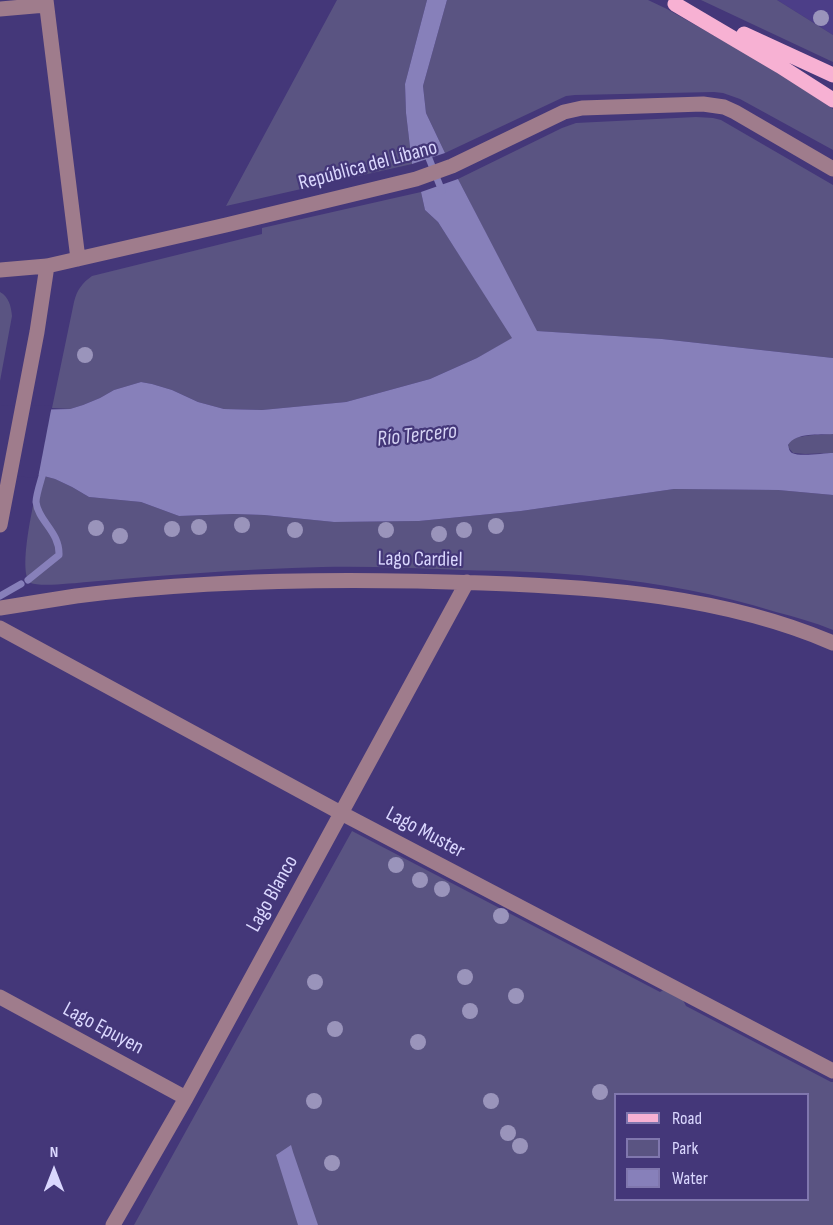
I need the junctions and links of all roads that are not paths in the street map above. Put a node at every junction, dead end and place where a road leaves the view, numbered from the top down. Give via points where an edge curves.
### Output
1 (46, 2) edge
2 (671, 2) edge
3 (0, 9) edge
4 (833, 75) edge
5 (833, 100) edge
6 (833, 169) edge
7 (78, 259) junction
8 (47, 266) junction
9 (0, 270) edge
10 (0, 525) edge
11 (467, 582) junction
12 (0, 608) edge
13 (0, 628) edge
14 (833, 643) edge
15 (341, 813) junction
16 (0, 997) edge
17 (833, 1071) edge
18 (186, 1098) junction
19 (113, 1225) edge

1 - 3 street
1 - 7 street
2 - 4 main road
2 - 5 main road
6 - 7 street, República del Líbano via 724,107 703,104 582,108 564,112 452,166 416,179
7 - 8 street, República del Líbano
8 - 9 street, República del Líbano
8 - 10 street
11 - 12 street, Lago Cardiel via 360,580 205,585 77,596
11 - 14 street, Lago Cardiel via 585,587 670,598 747,614
11 - 15 street, Lago Blanco
13 - 15 street, Lago Muster
15 - 17 street, Lago Muster
15 - 18 street, Lago Blanco
16 - 18 street, Lago Epuyen
18 - 19 street, Lago Blanco

